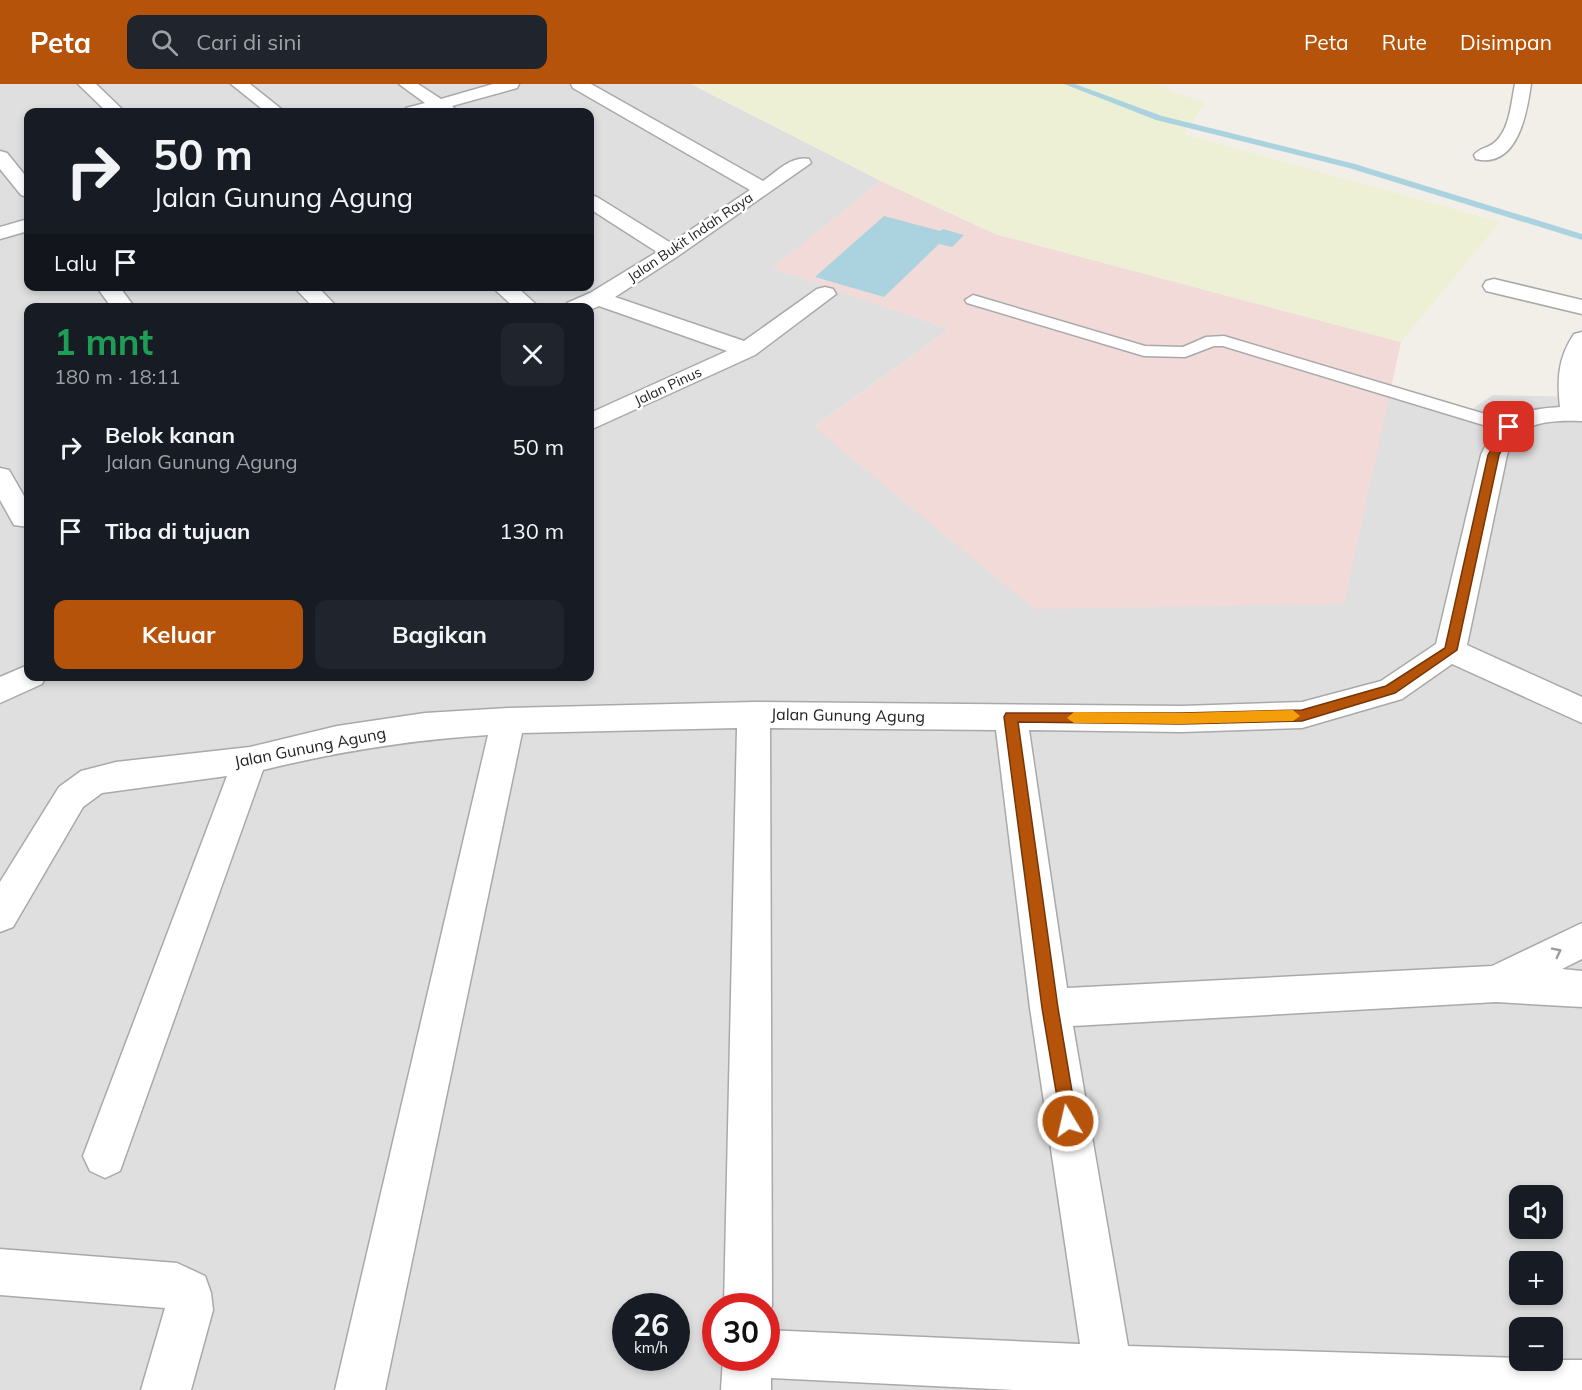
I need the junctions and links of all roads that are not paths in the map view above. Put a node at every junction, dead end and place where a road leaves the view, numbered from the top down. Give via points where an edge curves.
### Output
1 (86, 84) edge
2 (239, 84) edge
3 (407, 84) edge
4 (511, 84) edge
5 (579, 84) edge
6 (1523, 84) edge
7 (112, 108) edge
8 (271, 108) edge
9 (443, 108) edge
10 (447, 108) edge
11 (1483, 155) dead end
12 (0, 158) edge
13 (802, 163) dead end
14 (24, 186) edge
15 (763, 189) junction
16 (594, 204) edge
17 (24, 226) edge
18 (0, 233) edge
19 (671, 252) junction
20 (1494, 286) dead end
21 (111, 291) edge
22 (309, 291) edge
23 (508, 291) edge
24 (825, 294) dead end
25 (598, 298) junction
26 (973, 300) dead end
27 (120, 303) edge
28 (322, 303) edge
29 (523, 303) edge
30 (586, 303) edge
31 (1582, 308) edge
32 (1582, 339) edge
33 (747, 350) junction
34 (1577, 414) edge
35 (594, 420) edge
36 (1509, 427) junction
37 (0, 476) edge
38 (18, 522) edge
39 (1450, 650) junction
40 (24, 679) edge
41 (0, 691) edge
42 (1582, 711) edge
43 (754, 715) junction
44 (1011, 717) junction
45 (508, 721) junction
46 (250, 760) junction
47 (0, 915) edge
48 (1582, 940) edge
49 (1496, 984) junction
50 (1582, 989) edge
51 (1050, 1008) junction
52 (105, 1156) dead end
53 (0, 1272) edge
54 (748, 1293) edge
55 (780, 1355) edge
56 (1108, 1370) junction
57 (747, 1371) edge
58 (1582, 1385) edge
59 (166, 1390) edge
60 (360, 1390) edge
61 (746, 1390) edge

1 - 7 street
2 - 8 street
3 - 9 street
4 - 10 street
5 - 15 street
6 - 11 street via 1509,138 1497,152
12 - 14 street
13 - 15 street, Jalan Bukit Indah Raya
15 - 19 street, Jalan Bukit Indah Raya
16 - 19 street
17 - 18 street
19 - 25 street, Jalan Bukit Indah Raya
20 - 31 street
21 - 27 street
22 - 28 street
23 - 29 street
24 - 33 street, Jalan Pinus
25 - 30 street, Jalan Bukit Indah Raya
25 - 33 street
26 - 36 lane via 1144,351 1173,354 1224,341
32 - 34 street via 1569,366
33 - 35 street, Jalan Pinus
34 - 36 street via 1528,419
36 - 39 street via 1494,455
37 - 38 street
39 - 42 street
39 - 44 street, Jalan Gunung Agung via 1391,690 1302,715 1182,719
40 - 41 street
43 - 44 street, Jalan Gunung Agung
43 - 45 street, Jalan Gunung Agung
43 - 54 street
44 - 51 street
45 - 46 street, Jalan Gunung Agung via 425,726 337,739
45 - 60 street
46 - 47 street, Jalan Gunung Agung via 93,781 71,796
46 - 52 street
49 -> 48 street
49 - 50 street
49 - 51 street
51 - 56 street
53 - 59 street via 177,1286 188,1293 189,1310
55 - 56 street
56 - 58 street
57 - 61 street

